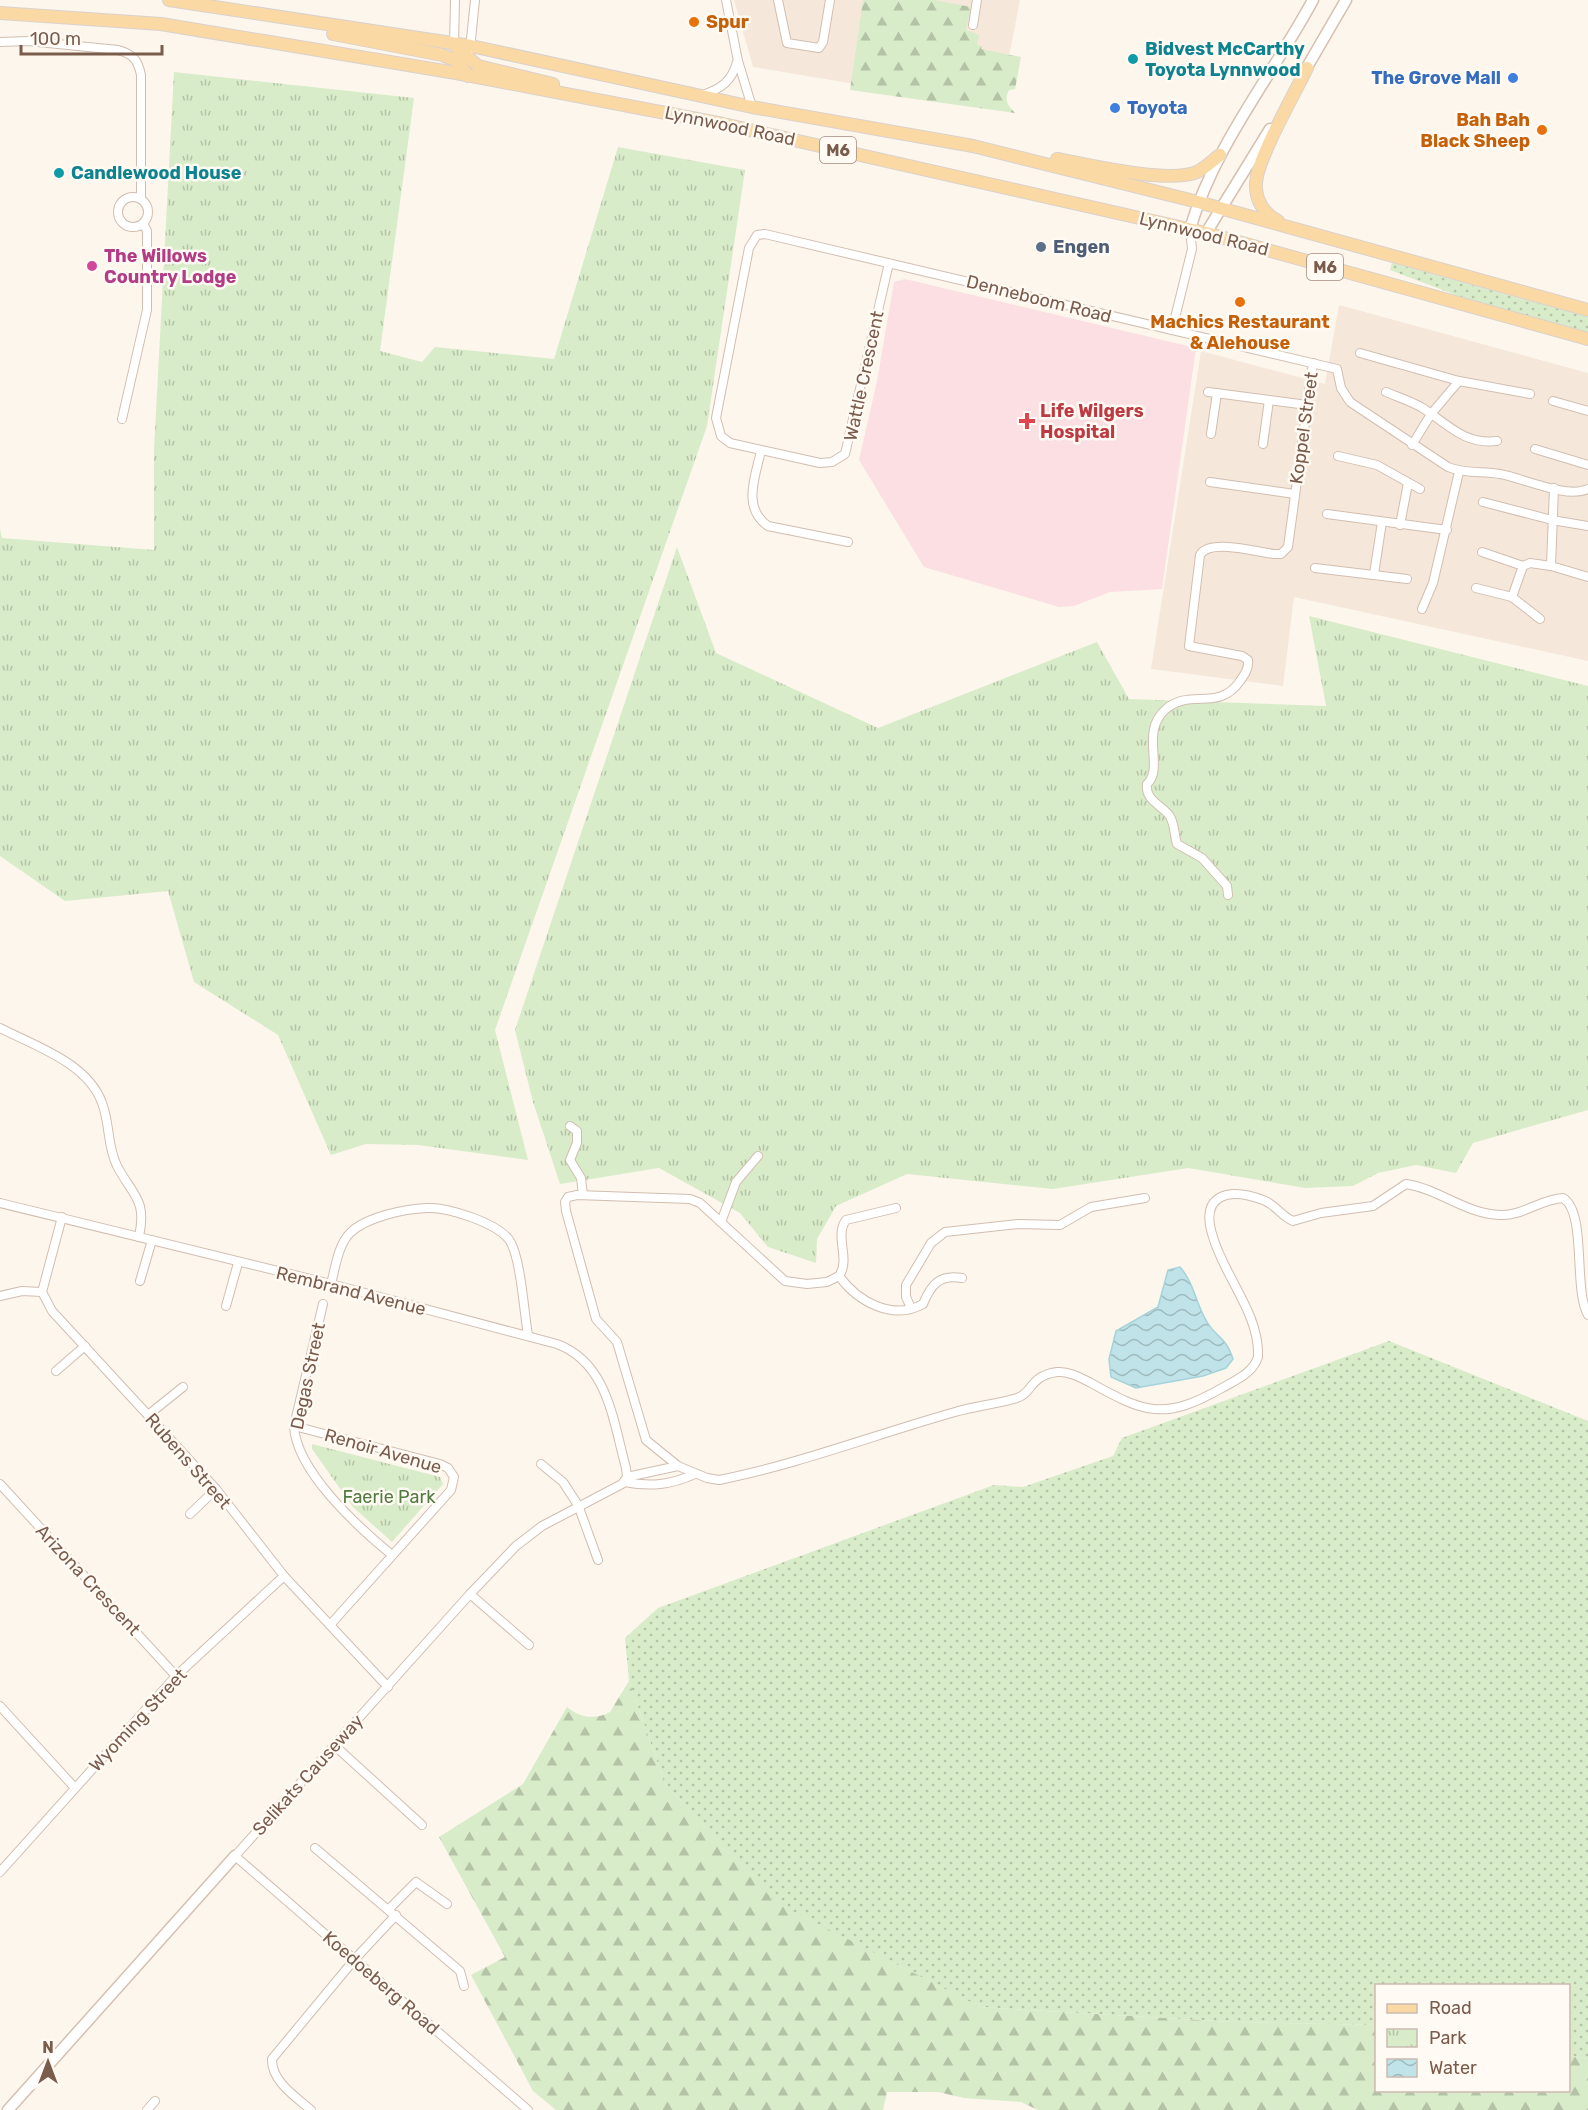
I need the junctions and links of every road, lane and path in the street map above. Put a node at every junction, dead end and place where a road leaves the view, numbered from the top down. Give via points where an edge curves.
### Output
1 (168, 0) edge
2 (455, 0) edge
3 (475, 0) edge
4 (726, 0) edge
5 (778, 0) edge
6 (830, 0) edge
7 (977, 0) edge
8 (1313, 0) edge
9 (1346, 0) edge
10 (0, 13) edge
11 (265, 15) junction
12 (973, 25) dead end
13 (0, 42) edge
14 (454, 43) junction
15 (471, 46) junction
16 (455, 59) junction
17 (469, 61) junction
18 (738, 61) junction
19 (1306, 68) junction
20 (462, 74) junction
21 (698, 96) junction
22 (752, 107) junction
23 (653, 110) junction
24 (973, 146) junction
25 (1220, 155) junction
26 (141, 199) junction
27 (1198, 202) junction
28 (1223, 210) junction
29 (143, 223) junction
30 (1190, 229) junction
31 (1298, 229) junction
32 (1206, 233) junction
33 (749, 248) joint
34 (1192, 249) junction
35 (889, 263) junction
36 (1588, 310) edge
37 (1172, 330) junction
38 (1588, 339) edge
39 (1360, 353) dead end
40 (1313, 363) junction
41 (1459, 381) junction
42 (1386, 392) dead end
43 (1530, 394) dead end
44 (1269, 400) junction
45 (1553, 400) dead end
46 (1307, 405) junction
47 (1588, 411) edge
48 (1431, 414) junction
49 (122, 419) dead end
50 (1211, 434) dead end
51 (1497, 441) dead end
52 (1263, 444) dead end
53 (1412, 445) junction
54 (1535, 449) dead end
55 (761, 451) junction
56 (1338, 456) dead end
57 (1588, 465) edge
58 (1460, 472) junction
59 (1210, 482) dead end
60 (1408, 483) junction
61 (1554, 488) junction
62 (1420, 489) dead end
63 (1588, 489) edge
64 (1295, 494) junction
65 (1484, 502) dead end
66 (1327, 514) dead end
67 (1552, 520) junction
68 (1382, 522) junction
69 (1400, 525) junction
70 (1588, 526) edge
71 (1447, 530) junction
72 (848, 542) dead end
73 (1482, 552) dead end
74 (1523, 566) junction
75 (1551, 566) junction
76 (1315, 568) dead end
77 (1374, 574) junction
78 (1588, 577) edge
79 (1407, 579) dead end
80 (1476, 588) dead end
81 (1512, 597) junction
82 (1422, 609) dead end
83 (1540, 619) dead end
84 (1228, 895) dead end
85 (0, 1028) edge
86 (570, 1126) dead end
87 (758, 1156) dead end
88 (583, 1196) junction
89 (1145, 1198) dead end
90 (0, 1203) edge
91 (896, 1208) dead end
92 (62, 1217) junction
93 (721, 1222) junction
94 (140, 1237) junction
95 (152, 1240) junction
96 (238, 1263) junction
97 (839, 1276) junction
98 (962, 1278) dead end
99 (140, 1281) dead end
100 (331, 1284) junction
101 (42, 1292) junction
102 (0, 1296) edge
103 (323, 1304) dead end
104 (226, 1306) dead end
105 (911, 1308) junction
106 (1588, 1315) edge
107 (528, 1335) junction
108 (85, 1347) junction
109 (56, 1371) dead end
110 (183, 1387) dead end
111 (148, 1415) junction
112 (294, 1426) junction
113 (541, 1464) dead end
114 (678, 1466) junction
115 (695, 1474) junction
116 (626, 1475) junction
117 (0, 1484) edge
118 (216, 1490) junction
119 (579, 1505) junction
120 (190, 1514) dead end
121 (392, 1555) junction
122 (598, 1560) dead end
123 (284, 1576) junction
124 (470, 1594) junction
125 (330, 1624) junction
126 (529, 1645) dead end
127 (176, 1676) junction
128 (388, 1686) junction
129 (0, 1706) edge
130 (334, 1745) junction
131 (75, 1788) junction
132 (422, 1825) dead end
133 (315, 1848) dead end
134 (235, 1856) junction
135 (0, 1872) edge
136 (447, 1904) dead end
137 (389, 1909) junction
138 (396, 1915) junction
139 (354, 1960) junction
140 (464, 1986) dead end
141 (155, 2101) dead end
142 (8, 2110) edge
143 (147, 2110) edge
144 (311, 2110) edge
145 (528, 2110) edge

1 - 11 main road, Lynnwood Road / M6
2 - 14 street
3 - 15 street
4 - 18 street
5 - 6 street via 787,43 814,49 823,42
7 - 12 street
8 - 25 main road
9 - 19 main road
10 - 20 main road, Lynnwood Road / M6 via 161,24
11 - 14 main road, Lynnwood Road / M6
11 - 16 main road
13 - 26 street via 118,50 129,53 138,62
14 - 15 main road, Lynnwood Road / M6
14 - 16 street
14 - 17 main road
15 - 17 street
15 - 21 main road, Lynnwood Road / M6
16 - 20 main road
17 - 20 street
17 - 23 main road via 487,69
18 - 21 street via 726,84
18 - 22 street
19 - 28 main road
19 - 31 main road via 1256,183 1258,200 1269,216
20 - 23 main road, Lynnwood Road / M6
21 - 22 main road, Lynnwood Road / M6
22 - 24 main road, Lynnwood Road / M6
23 - 30 main road, Lynnwood Road / M6
24 - 25 main road via 1130,172 1183,175 1197,171
24 - 27 main road, Lynnwood Road / M6
25 - 27 main road
26 - 29 street via 148,210
26 - 29 street via 127,198 118,212 121,221 129,226
27 - 28 main road, Lynnwood Road / M6
27 - 30 main road
28 - 31 main road, Lynnwood Road / M6
28 - 32 main road
29 - 49 street via 147,231 147,310
30 - 32 main road, Lynnwood Road / M6
30 - 34 street
31 - 36 main road, Lynnwood Road / M6
32 - 34 street
32 - 38 main road, Lynnwood Road / M6
33 - 35 street, Denneboom Road via 758,235 765,234
33 - 55 street, Wattle Crescent via 716,418 721,436 730,443
34 - 37 street
35 - 37 street, Denneboom Road
35 - 55 street, Wattle Crescent via 845,454 832,462 820,463
37 - 40 street, Denneboom Road
39 - 41 street
40 - 46 street, Koppel Street
40 - 53 street, Denneboom Road via 1337,369 1341,388 1350,402
41 - 43 street
41 - 48 street
42 - 48 street
44 - 46 street
44 - 50 street via 1213,392
44 - 52 street
45 - 47 street
46 - 64 street, Koppel Street
48 - 51 street via 1460,435 1480,442
48 - 53 street
53 - 58 street
54 - 57 street
55 - 72 street via 752,500 759,520 786,531
56 - 60 street via 1377,465
58 - 61 street via 1502,474
58 - 71 street
59 - 64 street
60 - 62 street
60 - 69 street
61 - 63 street via 1577,492
61 - 67 street
64 - 84 street, Koppel Street via 1285,552 1212,546 1200,555 1188,643 1197,649 1236,654 1248,660 1237,686 1218,699 1181,699 1165,709 1155,723 1151,753 1155,772 1146,791 1170,816 1177,844 1202,858 1227,886
65 - 67 street
66 - 68 street
67 - 70 street
67 - 75 street
68 - 69 street
68 - 77 street
69 - 71 street
71 - 82 street
73 - 74 street
74 - 75 street
74 - 81 street
75 - 78 street
76 - 77 street
77 - 79 street
80 - 81 street
81 - 83 street
85 - 94 street via 74,1068 94,1086 102,1103 114,1158 141,1202
86 - 88 street via 578,1137 570,1160 581,1178
87 - 93 street via 736,1182
88 - 93 street via 690,1199
88 - 114 street via 568,1197 566,1211 596,1319 617,1342 646,1440
89 - 105 street via 1092,1207 1060,1225 1018,1224 945,1232 931,1243 906,1285
90 - 92 street, Rembrand Avenue
91 - 97 street via 846,1220 842,1233 844,1264
92 - 94 street, Rembrand Avenue
92 - 101 street
93 - 97 street via 776,1275 790,1283 827,1282
94 - 95 street, Rembrand Avenue
95 - 96 street, Rembrand Avenue
95 - 99 street
96 - 100 street, Rembrand Avenue
96 - 104 street
97 - 105 street via 876,1307 892,1311
98 - 105 street via 938,1281 923,1304
100 - 107 street, Rembrand Avenue
100 - 107 street via 343,1242 352,1231 377,1219 419,1209 438,1209 486,1223 508,1239 515,1253
101 - 102 street
101 - 108 street, Rubens Street via 56,1317
103 - 112 street, Degas Street
106 - 115 street via 1581,1300 1573,1210 1563,1198 1502,1215 1477,1212 1406,1185 1373,1206 1293,1221 1263,1200 1224,1194 1213,1206 1211,1230 1251,1322 1258,1357 1250,1371 1206,1397 1173,1408 1144,1409 1084,1379 1056,1372 1036,1379 1019,1397 957,1411 728,1479 712,1480
107 - 116 street, Rembrand Avenue via 574,1351 596,1372
108 - 109 street
108 - 111 street, Rubens Street
110 - 111 street
111 - 118 street, Rubens Street
112 - 121 street, Degas Street via 297,1446 309,1466 352,1521
112 - 121 street, Renoir Avenue via 427,1460 452,1472 451,1490
113 - 119 street via 563,1482
114 - 115 street
114 - 116 street, Selikats Causeway
115 - 116 street via 654,1486
116 - 119 street, Selikats Causeway
117 - 127 street, Arizona Crescent
118 - 120 street
118 - 123 street, Rubens Street
119 - 122 street
119 - 124 street, Selikats Causeway via 525,1538
121 - 125 street, Renoir Avenue
123 - 125 street, Rubens Street
123 - 127 street, Wyoming Street
124 - 126 street
124 - 128 street, Selikats Causeway
125 - 128 street, Rubens Street
127 - 131 street, Wyoming Street
128 - 130 street, Selikats Causeway
129 - 131 street
130 - 132 street
130 - 134 street, Selikats Causeway
131 - 135 street, Wyoming Street
133 - 137 street
134 - 139 street, Koedoeberg Road
134 - 142 main road, Selikats Causeway
136 - 137 street via 416,1882
137 - 138 street
138 - 139 street
138 - 140 street via 460,1971
139 - 144 street via 272,2059 279,2081
139 - 145 street, Koedoeberg Road
141 - 143 street

